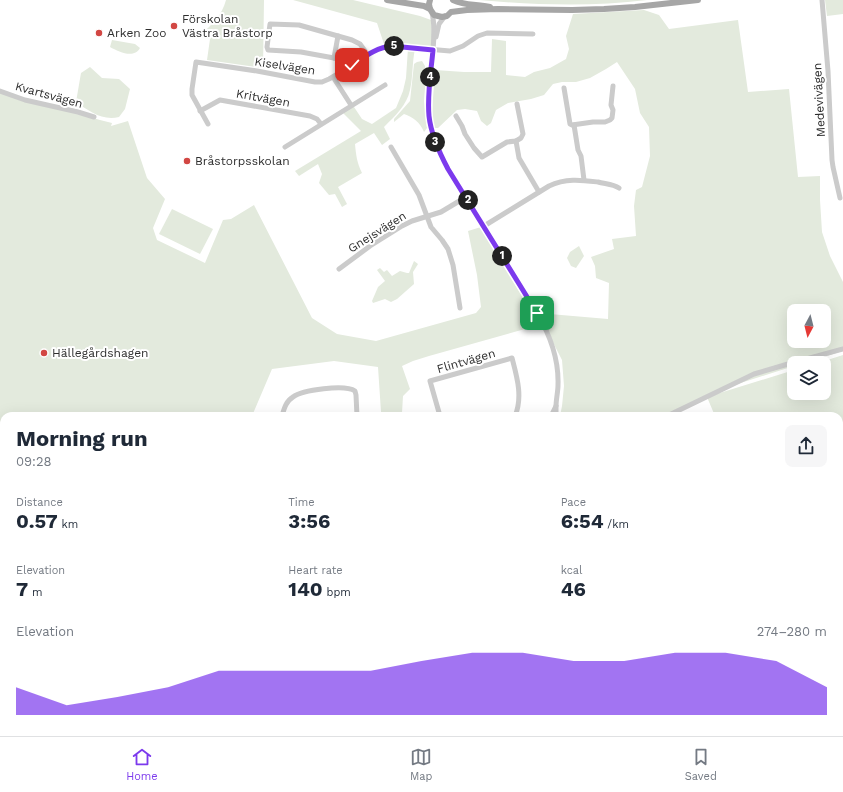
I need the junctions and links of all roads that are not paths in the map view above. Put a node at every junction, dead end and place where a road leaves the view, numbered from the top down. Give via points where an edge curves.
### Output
1 (387, 0) edge
2 (430, 0) edge
3 (453, 0) edge
4 (698, 0) edge
5 (822, 0) edge
6 (498, 9) junction
7 (431, 11) junction
8 (451, 12) junction
9 (444, 16) junction
10 (533, 34) dead end
11 (338, 36) junction
12 (433, 47) junction
13 (368, 55) junction
14 (334, 58) junction
15 (352, 65) junction
16 (333, 77) junction
17 (385, 85) dead end
18 (613, 86) dead end
19 (564, 88) dead end
20 (0, 91) edge
21 (517, 104) dead end
22 (351, 105) junction
23 (200, 111) junction
24 (456, 116) dead end
25 (94, 117) dead end
26 (208, 124) dead end
27 (321, 124) junction
28 (574, 125) junction
29 (516, 140) junction
30 (285, 147) dead end
31 (390, 147) dead end
32 (584, 180) junction
33 (619, 188) dead end
34 (539, 192) junction
35 (466, 198) junction
36 (840, 198) dead end
37 (427, 217) junction
38 (484, 226) junction
39 (339, 269) dead end
40 (460, 308) dead end
41 (843, 349) edge
42 (556, 406) junction
43 (284, 412) edge
44 (357, 412) edge
45 (439, 412) edge
46 (516, 412) edge
47 (553, 412) edge
48 (556, 412) edge
49 (675, 412) edge

1 - 7 main road via 420,5
2 - 7 main road
3 - 6 main road
3 - 8 main road via 454,7
4 - 6 main road via 635,8
5 - 36 street, Medevivägen via 832,160
6 - 8 main road
7 - 9 main road via 437,16
7 - 12 street via 434,22
8 - 9 main road
9 - 12 street via 439,24
10 - 12 street, Kiselvägen via 487,33 454,50
11 - 13 street via 356,42
11 - 14 street
11 - 14 street via 299,25 270,24 268,50
12 - 13 street, Kiselvägen via 392,46
12 - 35 street via 428,100 430,124 442,158
13 - 15 street, Kiselvägen
14 - 15 street
15 - 16 street, Kiselvägen
16 - 22 street
16 - 23 street, Kiselvägen via 315,82 196,62 192,92
17 - 22 street
18 - 28 street via 612,118 605,122
19 - 28 street via 570,124
20 - 25 street, Kvartsvägen via 30,102
21 - 29 street via 523,134 522,138
22 - 27 street
23 - 26 street
23 - 27 street, Kritvägen via 220,100 310,116
24 - 29 street via 482,158 506,142
27 - 30 street
28 - 32 street
29 - 34 street via 519,158
31 - 37 street via 419,195
32 - 33 street
32 - 34 street via 556,183
34 - 38 street
35 - 37 street, Gnejsvägen
35 - 38 street
37 - 39 street, Gnejsvägen via 402,226
37 - 40 street via 431,228 451,256
38 - 42 street via 550,336 558,368
41 - 49 street via 754,374
42 - 47 street
42 - 48 street
43 - 44 street via 288,401 297,394 338,387 350,388 356,392
45 - 46 street, Flintvägen via 430,381 512,358 519,389

